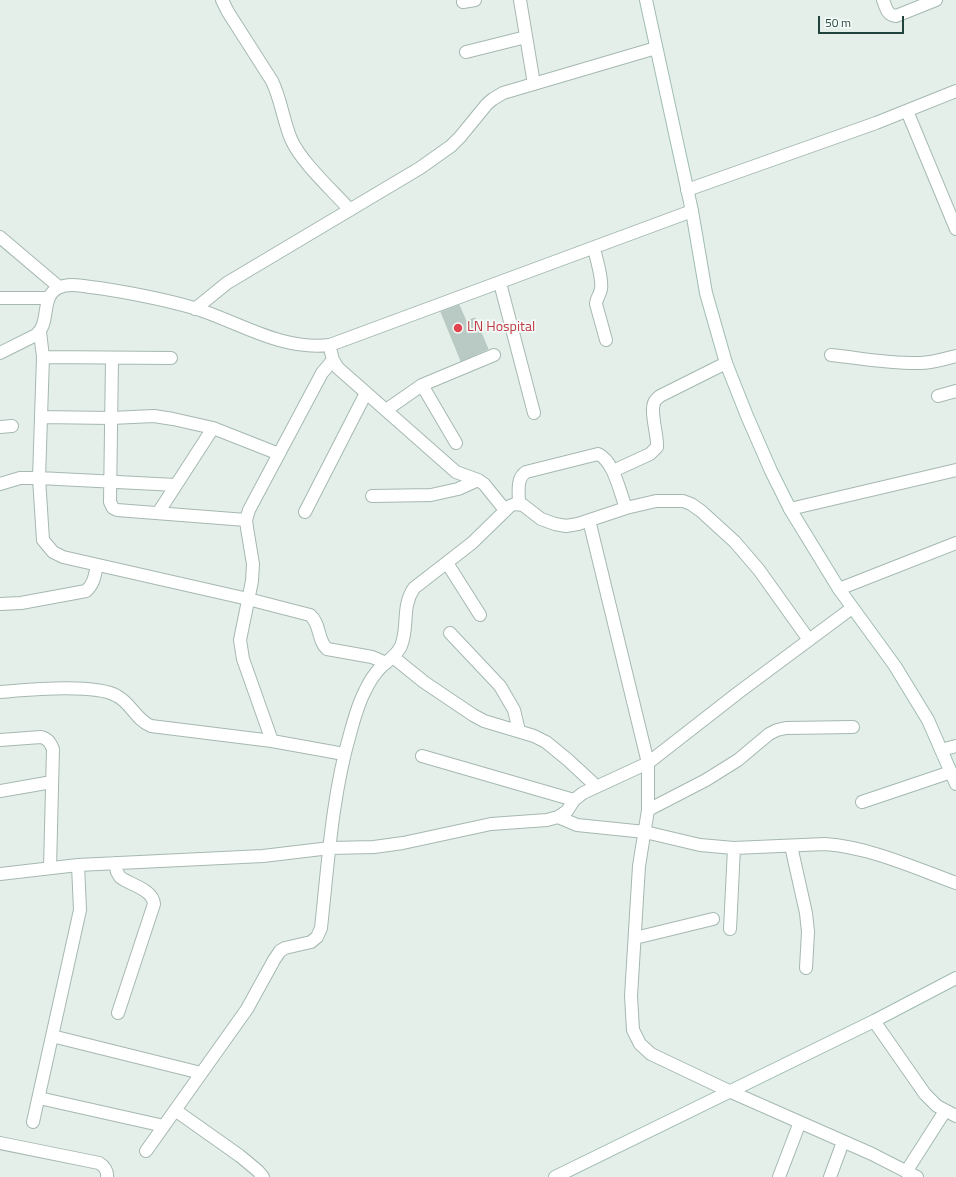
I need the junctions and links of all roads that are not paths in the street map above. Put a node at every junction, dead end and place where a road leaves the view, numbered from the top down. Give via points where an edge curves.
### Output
1 (222, 0) edge
2 (520, 0) edge
3 (646, 0) edge
4 (883, 0) edge
5 (936, 0) edge
6 (526, 37) junction
7 (656, 48) junction
8 (466, 52) dead end
9 (534, 84) junction
10 (956, 91) edge
11 (907, 111) junction
12 (687, 190) junction
13 (350, 210) junction
14 (692, 211) junction
15 (956, 229) edge
16 (0, 237) edge
17 (594, 248) junction
18 (500, 283) junction
19 (59, 287) junction
20 (0, 298) edge
21 (48, 298) junction
22 (195, 309) junction
23 (40, 332) junction
24 (606, 340) dead end
25 (330, 345) junction
26 (0, 353) edge
27 (494, 355) dead end
28 (831, 355) dead end
29 (956, 356) edge
30 (42, 357) junction
31 (112, 358) junction
32 (171, 358) dead end
33 (333, 360) junction
34 (726, 363) junction
35 (422, 385) junction
36 (956, 391) edge
37 (366, 393) junction
38 (938, 396) dead end
39 (386, 410) junction
40 (534, 413) dead end
41 (41, 416) junction
42 (111, 418) junction
43 (213, 428) junction
44 (456, 444) dead end
45 (279, 454) junction
46 (956, 470) edge
47 (612, 471) junction
48 (39, 478) junction
49 (478, 480) junction
50 (111, 481) junction
51 (0, 484) edge
52 (176, 485) junction
53 (372, 496) dead end
54 (519, 504) junction
55 (626, 508) junction
56 (790, 509) junction
57 (505, 510) junction
58 (305, 512) dead end
59 (158, 513) junction
60 (246, 520) junction
61 (589, 520) junction
62 (956, 543) edge
63 (447, 563) junction
64 (97, 565) junction
65 (839, 589) junction
66 (248, 599) junction
67 (0, 604) edge
68 (852, 608) junction
69 (480, 615) dead end
70 (450, 633) dead end
71 (809, 640) junction
72 (390, 660) junction
73 (0, 692) edge
74 (853, 727) dead end
75 (519, 731) junction
76 (0, 740) edge
77 (272, 741) junction
78 (956, 746) edge
79 (941, 750) junction
80 (344, 754) junction
81 (422, 756) dead end
82 (648, 763) junction
83 (951, 772) junction
84 (52, 782) junction
85 (956, 784) edge
86 (596, 786) junction
87 (0, 791) edge
88 (574, 800) junction
89 (862, 802) dead end
90 (648, 810) junction
91 (558, 817) junction
92 (645, 832) junction
93 (791, 846) junction
94 (330, 848) junction
95 (734, 848) junction
96 (115, 862) junction
97 (78, 865) junction
98 (50, 868) junction
99 (0, 874) edge
100 (956, 883) edge
101 (714, 919) dead end
102 (730, 929) dead end
103 (635, 938) junction
104 (806, 968) dead end
105 (956, 978) edge
106 (118, 1012) dead end
107 (874, 1020) junction
108 (52, 1036) junction
109 (201, 1073) junction
110 (729, 1091) junction
111 (39, 1098) junction
112 (175, 1110) junction
113 (945, 1111) junction
114 (956, 1116) edge
115 (33, 1122) dead end
116 (800, 1122) junction
117 (164, 1126) junction
118 (0, 1142) edge
119 (843, 1142) junction
120 (146, 1151) dead end
121 (905, 1173) edge
122 (832, 1176) edge
123 (108, 1177) edge
124 (262, 1177) edge
125 (555, 1177) edge
126 (779, 1177) edge

1 - 13 street via 272,81 291,140 300,154
2 - 6 street
3 - 7 street
4 - 5 street via 887,11 896,16
6 - 8 street
6 - 9 street
7 - 9 street
7 - 12 street
9 - 13 street via 492,99 451,146
10 - 11 street
11 - 12 street
11 - 15 street
12 - 14 street
13 - 22 street via 227,283
14 - 17 street
14 - 34 street via 706,293
16 - 19 street
17 - 18 street
17 - 24 street via 601,284 596,304
18 - 25 street
18 - 40 street
19 - 21 street
19 - 22 street via 76,285 131,293
20 - 21 street
21 - 23 street via 44,324
22 - 25 street via 269,338 305,346
23 - 26 street
23 - 30 street
25 - 33 street
27 - 35 street
28 - 29 street via 920,363
30 - 31 street
30 - 41 street
31 - 32 street
31 - 42 street
33 - 37 street via 338,368
33 - 45 street via 322,374
34 - 47 street via 660,396 653,406 657,447 650,454
34 - 56 street via 765,457
35 - 39 street
35 - 44 street
36 - 38 street
37 - 39 street
37 - 58 street
39 - 49 street via 456,472
41 - 42 street
41 - 48 street
42 - 43 street via 154,416
42 - 50 street
43 - 45 street
43 - 52 street
45 - 60 street
46 - 56 street
47 - 54 street via 602,456 594,454 526,472 520,477
47 - 55 street
48 - 50 street
48 - 51 street via 20,478
48 - 64 street via 43,540 52,552
49 - 53 street via 458,489 431,495
49 - 57 street
50 - 52 street
50 - 59 street via 110,502 114,508
52 - 59 street
54 - 57 street
54 - 61 street via 541,519 555,524 566,526
55 - 61 street
55 - 71 street via 656,502 683,501 701,511 735,542 759,570
56 - 65 street
57 - 63 street via 472,543
59 - 60 street
60 - 66 street via 253,564
61 - 82 street
62 - 65 street
63 - 69 street
63 - 72 street via 414,588 408,596 404,638
64 - 66 street
64 - 67 street via 94,580 86,591 21,603
65 - 68 street
66 - 72 street via 310,615 317,623 322,643 327,649
66 - 77 street via 240,640 241,649
68 - 71 street
68 - 79 street via 895,666 928,720
70 - 75 street via 500,686 514,710
71 - 82 street
72 - 75 street via 473,715
72 - 80 street via 372,678 364,692
73 - 77 street via 93,689 118,696 144,723 151,726
74 - 90 street via 777,730 738,760 706,780
75 - 86 street via 546,742
76 - 84 street via 46,738 53,749
77 - 80 street
78 - 79 street
79 - 83 street
80 - 94 street
81 - 88 street
82 - 86 street
82 - 90 street
83 - 85 street
83 - 89 street
84 - 87 street
84 - 98 street
86 - 88 street
88 - 91 street via 567,811
90 - 92 street
91 - 92 street via 577,825
91 - 94 street via 491,824 404,843
92 - 95 street via 700,845
92 - 103 street via 639,866
93 - 95 street
93 - 100 street via 825,844 852,848
93 - 104 street via 806,913
94 - 96 street via 263,856
94 - 109 street via 321,928 317,937 311,942 280,951 247,1009
95 - 102 street
96 - 97 street
96 - 106 street via 120,877 148,892 154,904
97 - 98 street
97 - 108 street via 80,910
98 - 99 street
101 - 103 street
103 - 110 street via 631,996 633,1030 640,1044 651,1054
105 - 107 street
107 - 110 street
107 - 113 street via 926,1094
108 - 109 street
108 - 111 street
109 - 112 street
110 - 116 street
110 - 125 street
111 - 115 street
111 - 117 street
112 - 117 street
112 - 124 street via 240,1156
113 - 114 street
113 - 121 street
116 - 119 street
116 - 126 street
117 - 120 street
118 - 123 street via 99,1163 104,1166
119 - 121 street via 872,1154
119 - 122 street

